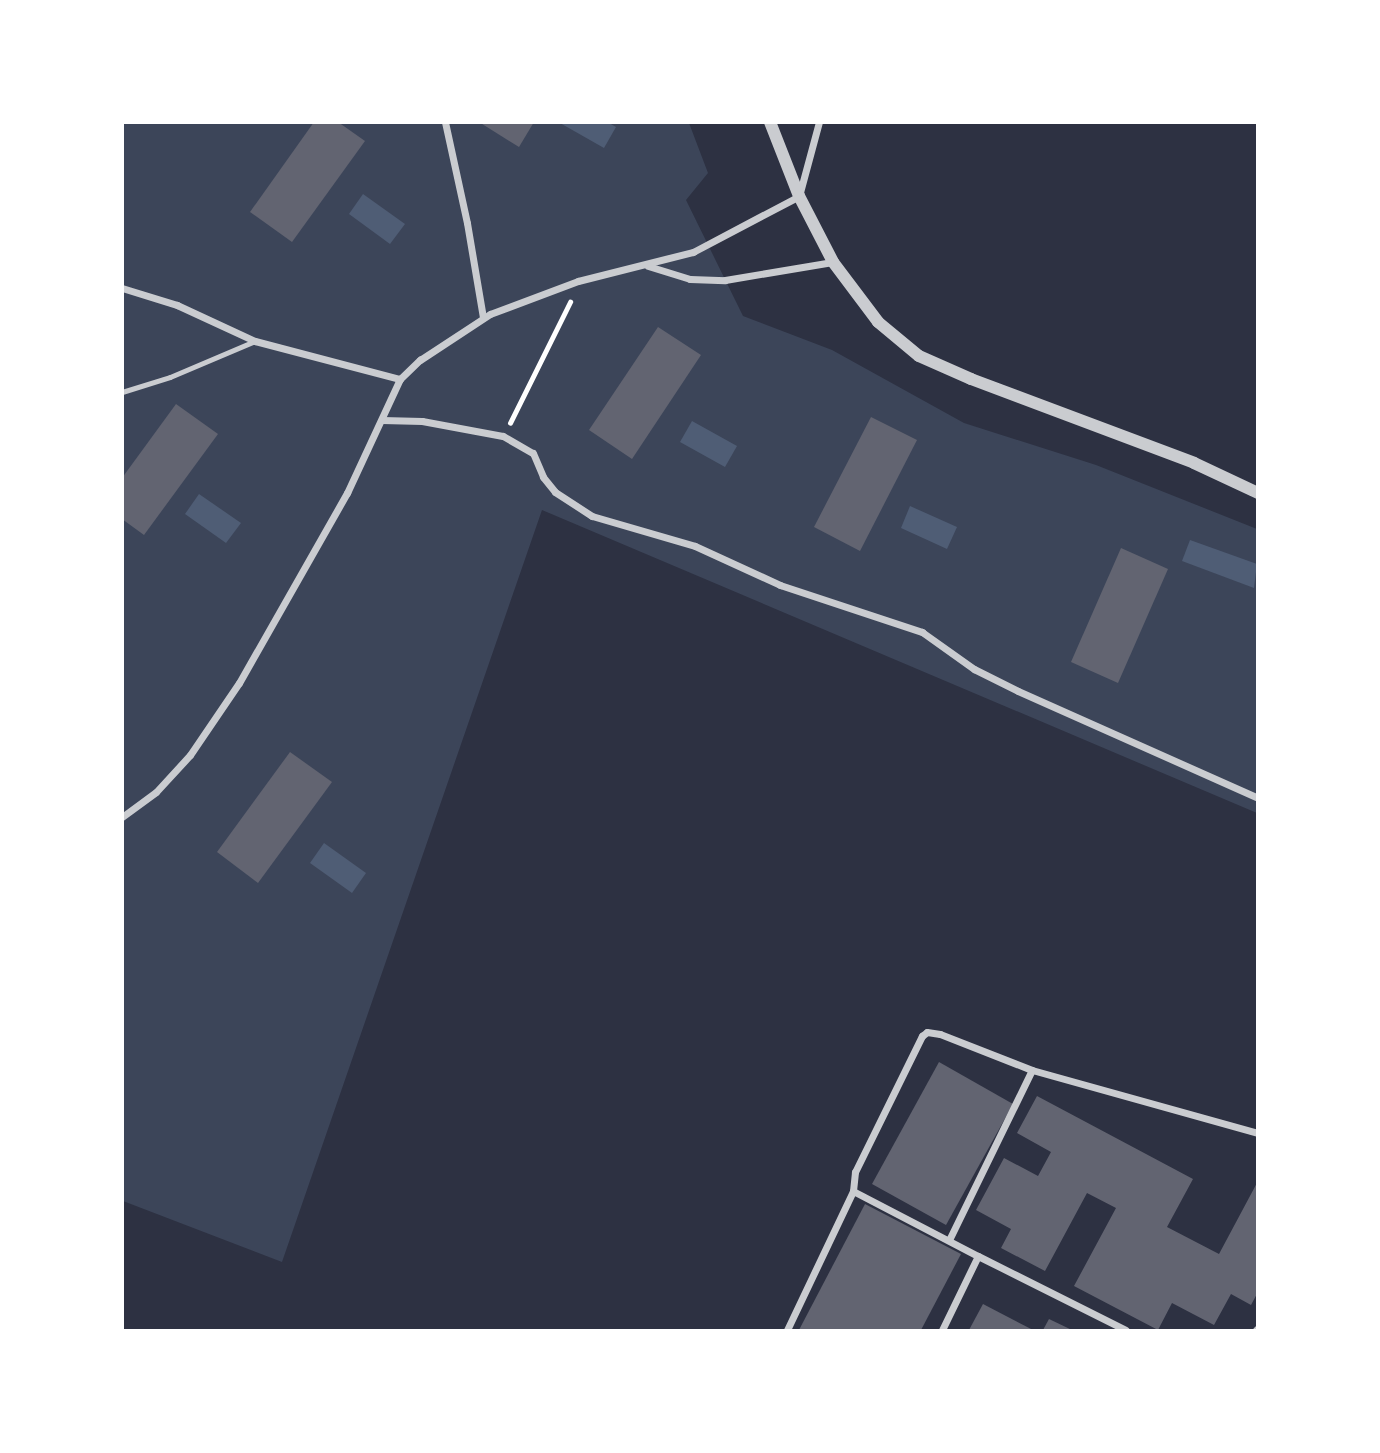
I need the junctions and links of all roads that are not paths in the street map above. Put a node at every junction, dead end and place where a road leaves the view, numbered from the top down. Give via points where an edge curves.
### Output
1 (444, 122) edge
2 (770, 122) edge
3 (819, 122) edge
4 (799, 196) junction
5 (832, 262) junction
6 (647, 265) junction
7 (122, 288) edge
8 (483, 318) junction
9 (255, 341) junction
10 (400, 379) junction
11 (122, 392) edge
12 (382, 420) junction
13 (1258, 493) edge
14 (1258, 798) edge
15 (122, 817) edge
16 (1032, 1070) junction
17 (1258, 1133) edge
18 (853, 1191) junction
19 (949, 1240) junction
20 (978, 1256) junction
21 (787, 1331) edge
22 (942, 1331) edge
23 (1126, 1331) edge

1 - 8 street
2 - 4 street
3 - 4 street
4 - 5 street
4 - 6 street via 709,245
5 - 6 street via 725,280 690,279
5 - 13 street via 878,322 919,356 1194,463
6 - 8 street via 565,285
7 - 9 street via 177,305
8 - 10 street
9 - 10 street
9 - 11 lane
10 - 12 street
12 - 14 street via 422,421 503,436 533,453 555,492 592,516 695,546 780,584 922,632 974,669 1018,691
12 - 15 street via 239,683 190,755 156,792
16 - 17 street
16 - 18 street via 927,1032 855,1172
16 - 19 street
18 - 19 street
18 - 21 street
19 - 20 street
20 - 22 street
20 - 23 street

